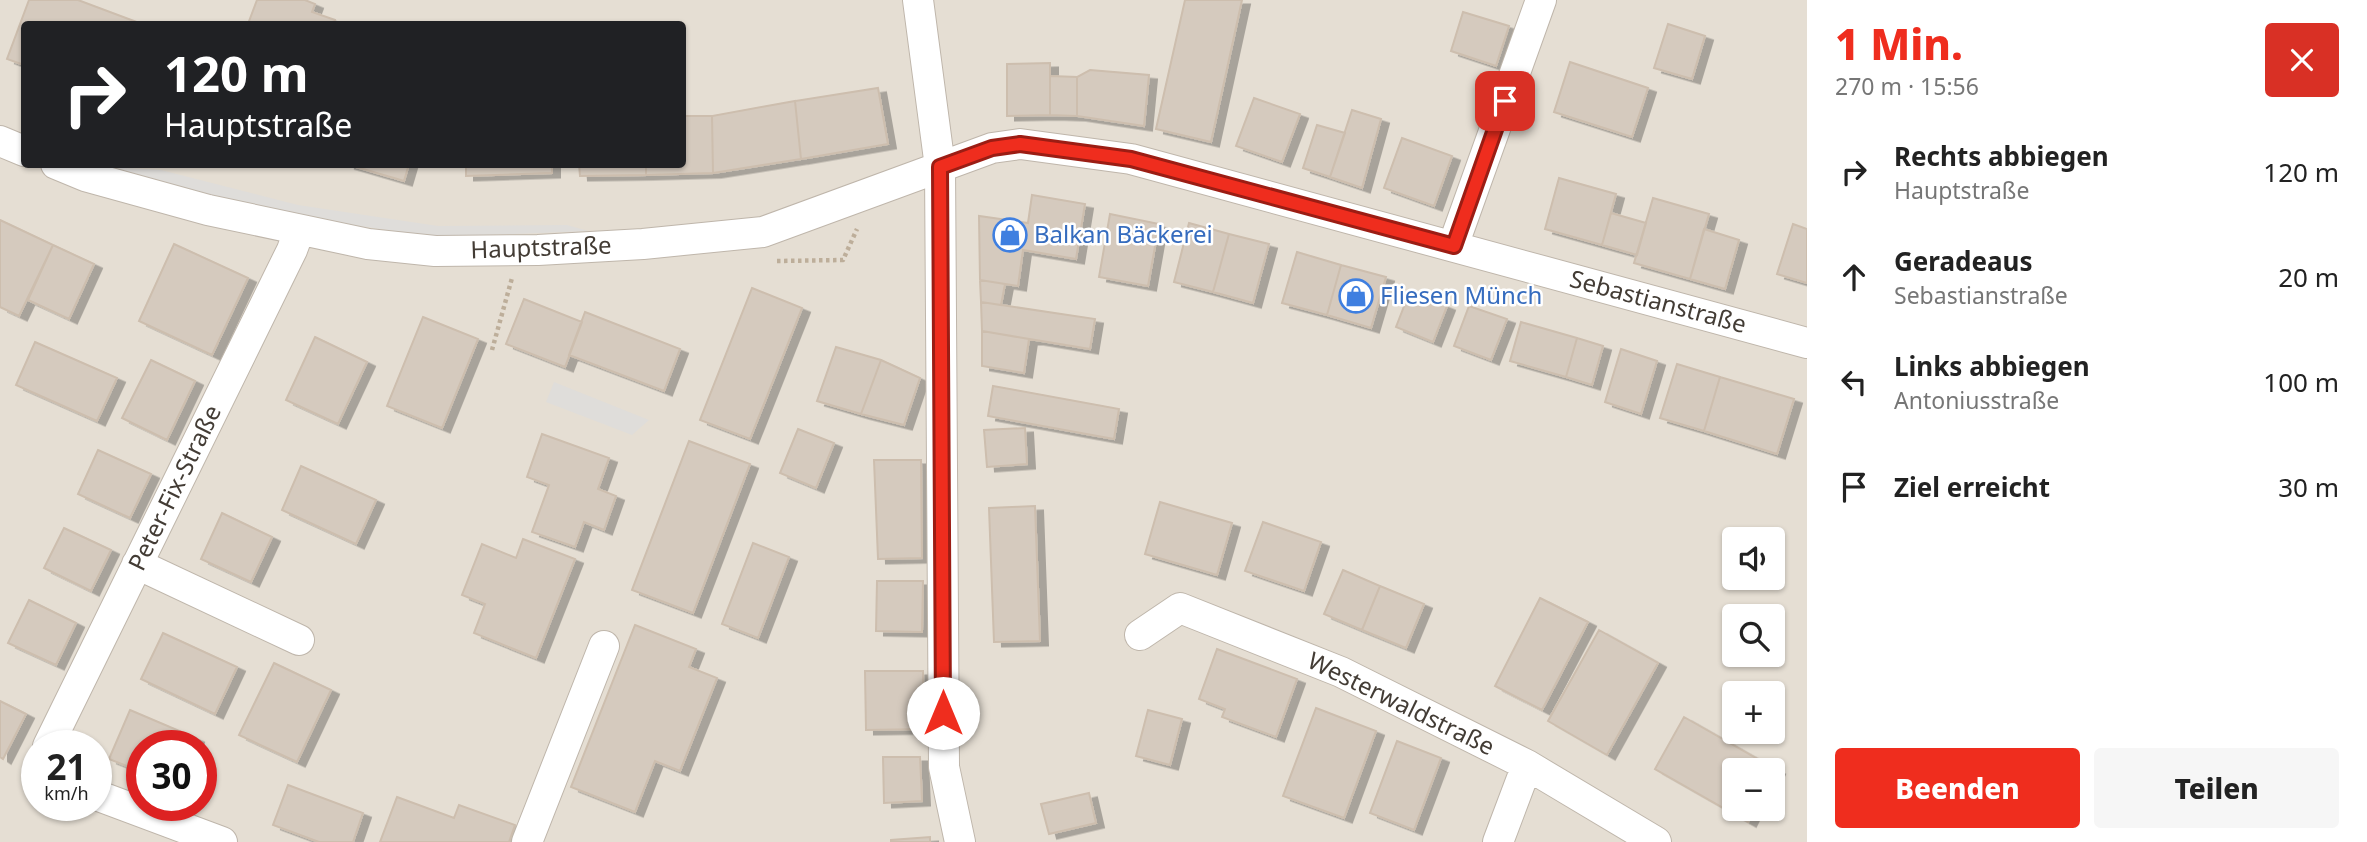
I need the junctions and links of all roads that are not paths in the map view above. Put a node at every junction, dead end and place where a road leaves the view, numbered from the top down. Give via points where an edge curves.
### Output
1 (918, 0) edge
2 (1541, 0) edge
3 (0, 141) edge
4 (1020, 144) joint
5 (21, 150) edge
6 (940, 167) junction
7 (66, 168) edge
8 (299, 231) junction
9 (1454, 246) junction
10 (1807, 342) edge
11 (137, 564) junction
12 (1140, 635) dead end
13 (299, 640) dead end
14 (604, 646) dead end
15 (56, 730) edge
16 (1527, 765) junction
17 (112, 801) edge
18 (222, 842) edge
19 (527, 842) edge
20 (960, 842) edge
21 (1497, 842) edge
22 (1656, 842) edge

1 - 6 street
2 - 9 street
3 - 5 street
4 - 6 street, Hauptstraße via 992,148
4 - 9 street, Sebastianstraße via 1131,159
6 - 8 street, Hauptstraße via 763,232 643,244 435,251
6 - 20 street via 944,767
7 - 8 street, Hauptstraße
8 - 11 street, Peter-Fix-Straße
9 - 10 street, Sebastianstraße
11 - 13 street
11 - 15 street, Peter-Fix-Straße
12 - 16 street, Westerwaldstraße via 1180,608 1341,672
14 - 19 street
16 - 21 street
16 - 22 street, Westerwaldstraße
17 - 18 street

